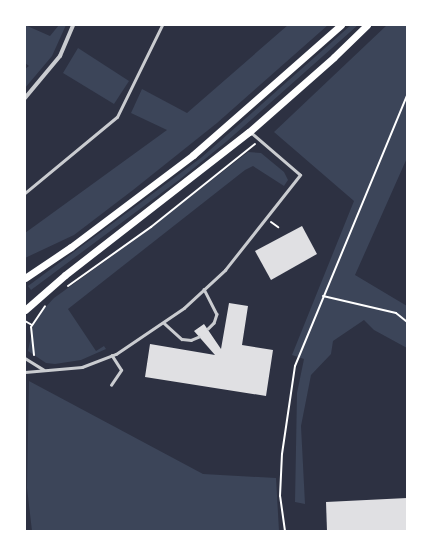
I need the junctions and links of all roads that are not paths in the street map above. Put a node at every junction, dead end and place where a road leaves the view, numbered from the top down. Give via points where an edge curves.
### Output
1 (73, 25) edge
2 (162, 25) edge
3 (341, 25) edge
4 (366, 25) edge
5 (25, 98) edge
6 (249, 132) junction
7 (25, 193) edge
8 (25, 278) edge
9 (204, 289) junction
10 (25, 310) edge
11 (164, 323) junction
12 (208, 329) dead end
13 (198, 337) dead end
14 (112, 356) junction
15 (25, 358) edge
16 (44, 370) junction
17 (25, 372) edge
18 (111, 385) dead end

1 - 5 street via 60,56
2 - 7 lane via 117,117
3 - 8 main road via 187,160 71,247
4 - 6 main road via 334,57
6 - 9 lane via 300,175 225,270
6 - 10 main road via 65,275
9 - 11 lane
9 - 12 lane via 217,314 214,323
11 - 13 lane via 182,339 191,340
11 - 14 lane
14 - 16 lane via 82,367
14 - 18 lane via 121,370
15 - 16 lane
16 - 17 lane

